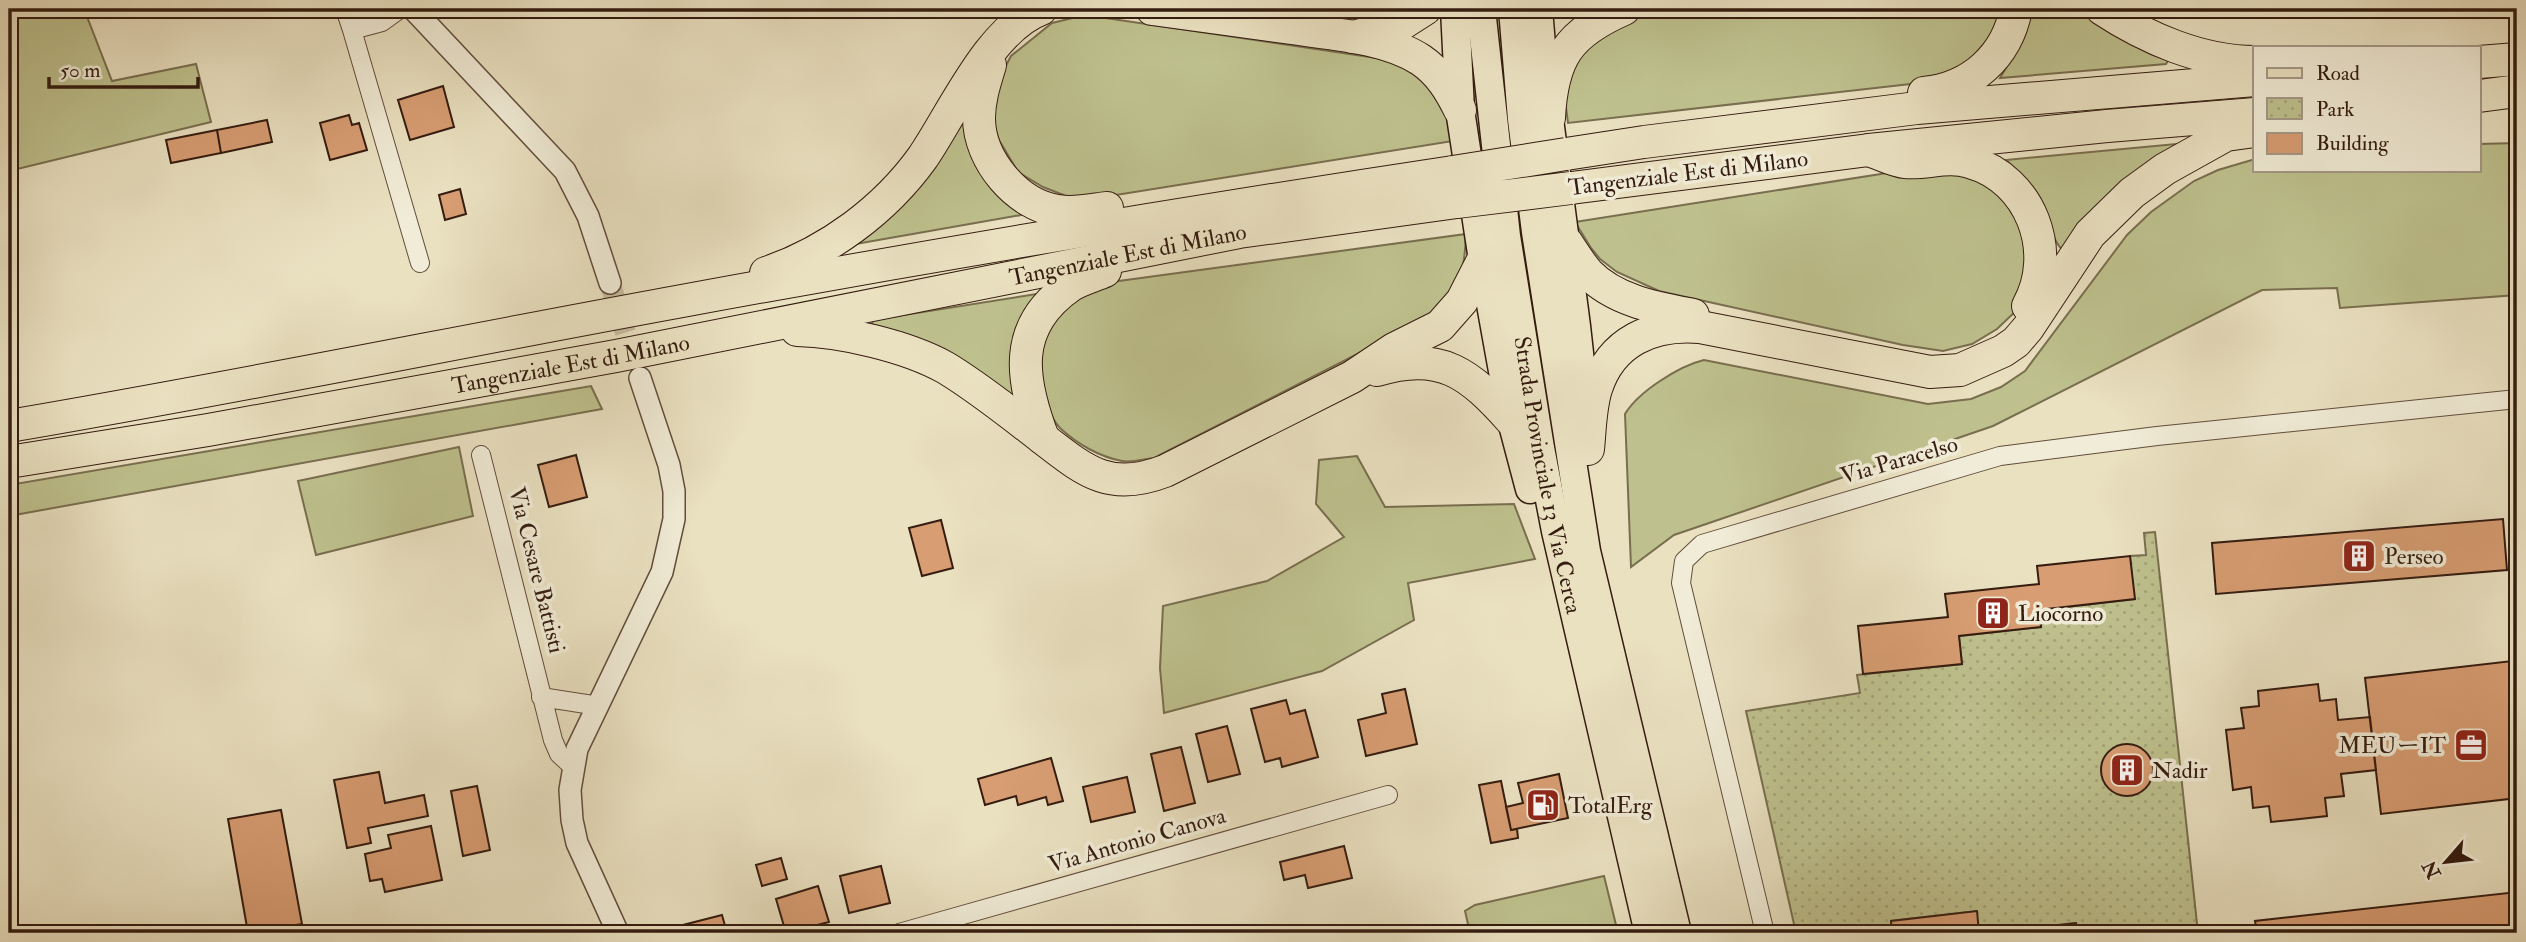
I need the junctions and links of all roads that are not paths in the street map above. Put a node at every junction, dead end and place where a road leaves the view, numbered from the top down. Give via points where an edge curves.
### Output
1 (345, 9) edge
2 (400, 9) edge
3 (413, 9) edge
4 (1041, 9) edge
5 (1152, 9) edge
6 (1425, 9) edge
7 (1455, 9) edge
8 (1481, 9) edge
9 (1513, 9) edge
10 (1538, 9) edge
11 (1624, 9) edge
12 (2016, 9) edge
13 (2102, 9) edge
14 (352, 30) junction
15 (1352, 37) junction
16 (997, 44) junction
17 (2517, 59) edge
18 (2253, 62) edge
19 (2480, 62) edge
20 (2253, 80) edge
21 (2517, 91) edge
22 (2480, 96) edge
23 (1461, 110) junction
24 (2253, 114) edge
25 (1549, 118) junction
26 (1793, 124) junction
27 (2253, 131) edge
28 (1869, 150) junction
29 (1455, 187) junction
30 (1208, 209) junction
31 (1239, 232) junction
32 (1566, 242) junction
33 (1483, 260) junction
34 (420, 263) dead end
35 (610, 283) tunnel mouth
36 (682, 301) junction
37 (616, 356) junction
38 (1352, 377) junction
39 (640, 378) tunnel mouth
40 (2517, 399) edge
41 (1512, 421) junction
42 (9, 426) edge
43 (1043, 438) junction
44 (1588, 449) junction
45 (481, 455) dead end
46 (9, 461) edge
47 (1580, 636) junction
48 (1619, 687) junction
49 (541, 697) junction
50 (599, 706) junction
51 (573, 767) junction
52 (1388, 795) dead end
53 (618, 933) edge
54 (899, 933) edge
55 (1650, 933) edge
56 (1678, 933) edge
57 (1765, 933) edge

1 - 14 street
2 - 14 street via 382,22
3 - 35 street via 565,171 588,216
4 - 16 highway via 1026,16
5 - 15 highway
6 - 15 highway via 1399,24
7 - 23 main road
8 - 47 main road, Strada Provinciale 13 Via Cerca via 1521,338 1547,489
9 - 48 main road, Strada Provinciale 13 Via Cerca via 1536,232 1586,551
10 - 25 main road
11 - 25 highway via 1587,28 1561,59 1552,82
12 - 26 highway via 1996,56 1969,80 1934,92 1829,104
13 - 18 highway via 2172,44
14 - 34 street
15 - 23 highway via 1421,60 1445,82
16 - 30 highway via 981,94 981,137 995,166 1017,191 1060,212 1173,200
16 - 36 highway via 921,159 873,211 797,261
17 - 19 highway
20 - 26 highway, Tangenziale Est di Milano via 1917,108
21 - 22 highway
23 - 33 main road
24 - 28 highway, Tangenziale Est di Milano
25 - 32 main road
26 - 29 highway, Tangenziale Est di Milano, bridge via 1566,154
27 - 44 highway via 2226,135 2132,193 2090,234 2016,342 1988,360 1960,370 1930,372 1700,327 1657,328 1625,345 1609,362 1596,389
28 - 29 highway, Tangenziale Est di Milano, bridge via 1571,188
28 - 32 highway via 1905,162 1972,162 1997,174 2022,199 2038,232 2041,271 2030,304 1997,341 1970,355 1931,361 1661,309 1622,296 1597,280
29 - 30 highway, Tangenziale Est di Milano
29 - 31 highway, Tangenziale Est di Milano
30 - 36 highway, Tangenziale Est di Milano
31 - 37 highway, Tangenziale Est di Milano
31 - 43 highway via 1115,267 1056,297 1036,326 1025,362 1027,390
32 - 44 main road
33 - 38 highway via 1447,321
33 - 41 main road
36 - 42 highway, Tangenziale Est di Milano
37 - 43 highway via 788,329 828,331 909,352 943,367
37 - 46 highway, Tangenziale Est di Milano
38 - 41 highway via 1408,362 1446,367 1475,384
38 - 43 highway via 1165,471 1137,480 1091,472
39 - 50 street via 669,465 674,519 662,572
40 - 57 street, Via Paracelso via 2000,456 1702,544 1685,561 1681,583
41 - 47 main road via 1534,504
44 - 48 main road
45 - 49 street, Via Cesare Battisti
47 - 55 main road, Strada Provinciale 13 Via Cerca
48 - 56 main road, Strada Provinciale 13 Via Cerca
49 - 50 street
49 - 51 street, Via Cesare Battisti via 559,754
50 - 51 street
51 - 53 street via 570,790 577,843
52 - 54 street, Via Antonio Canova

